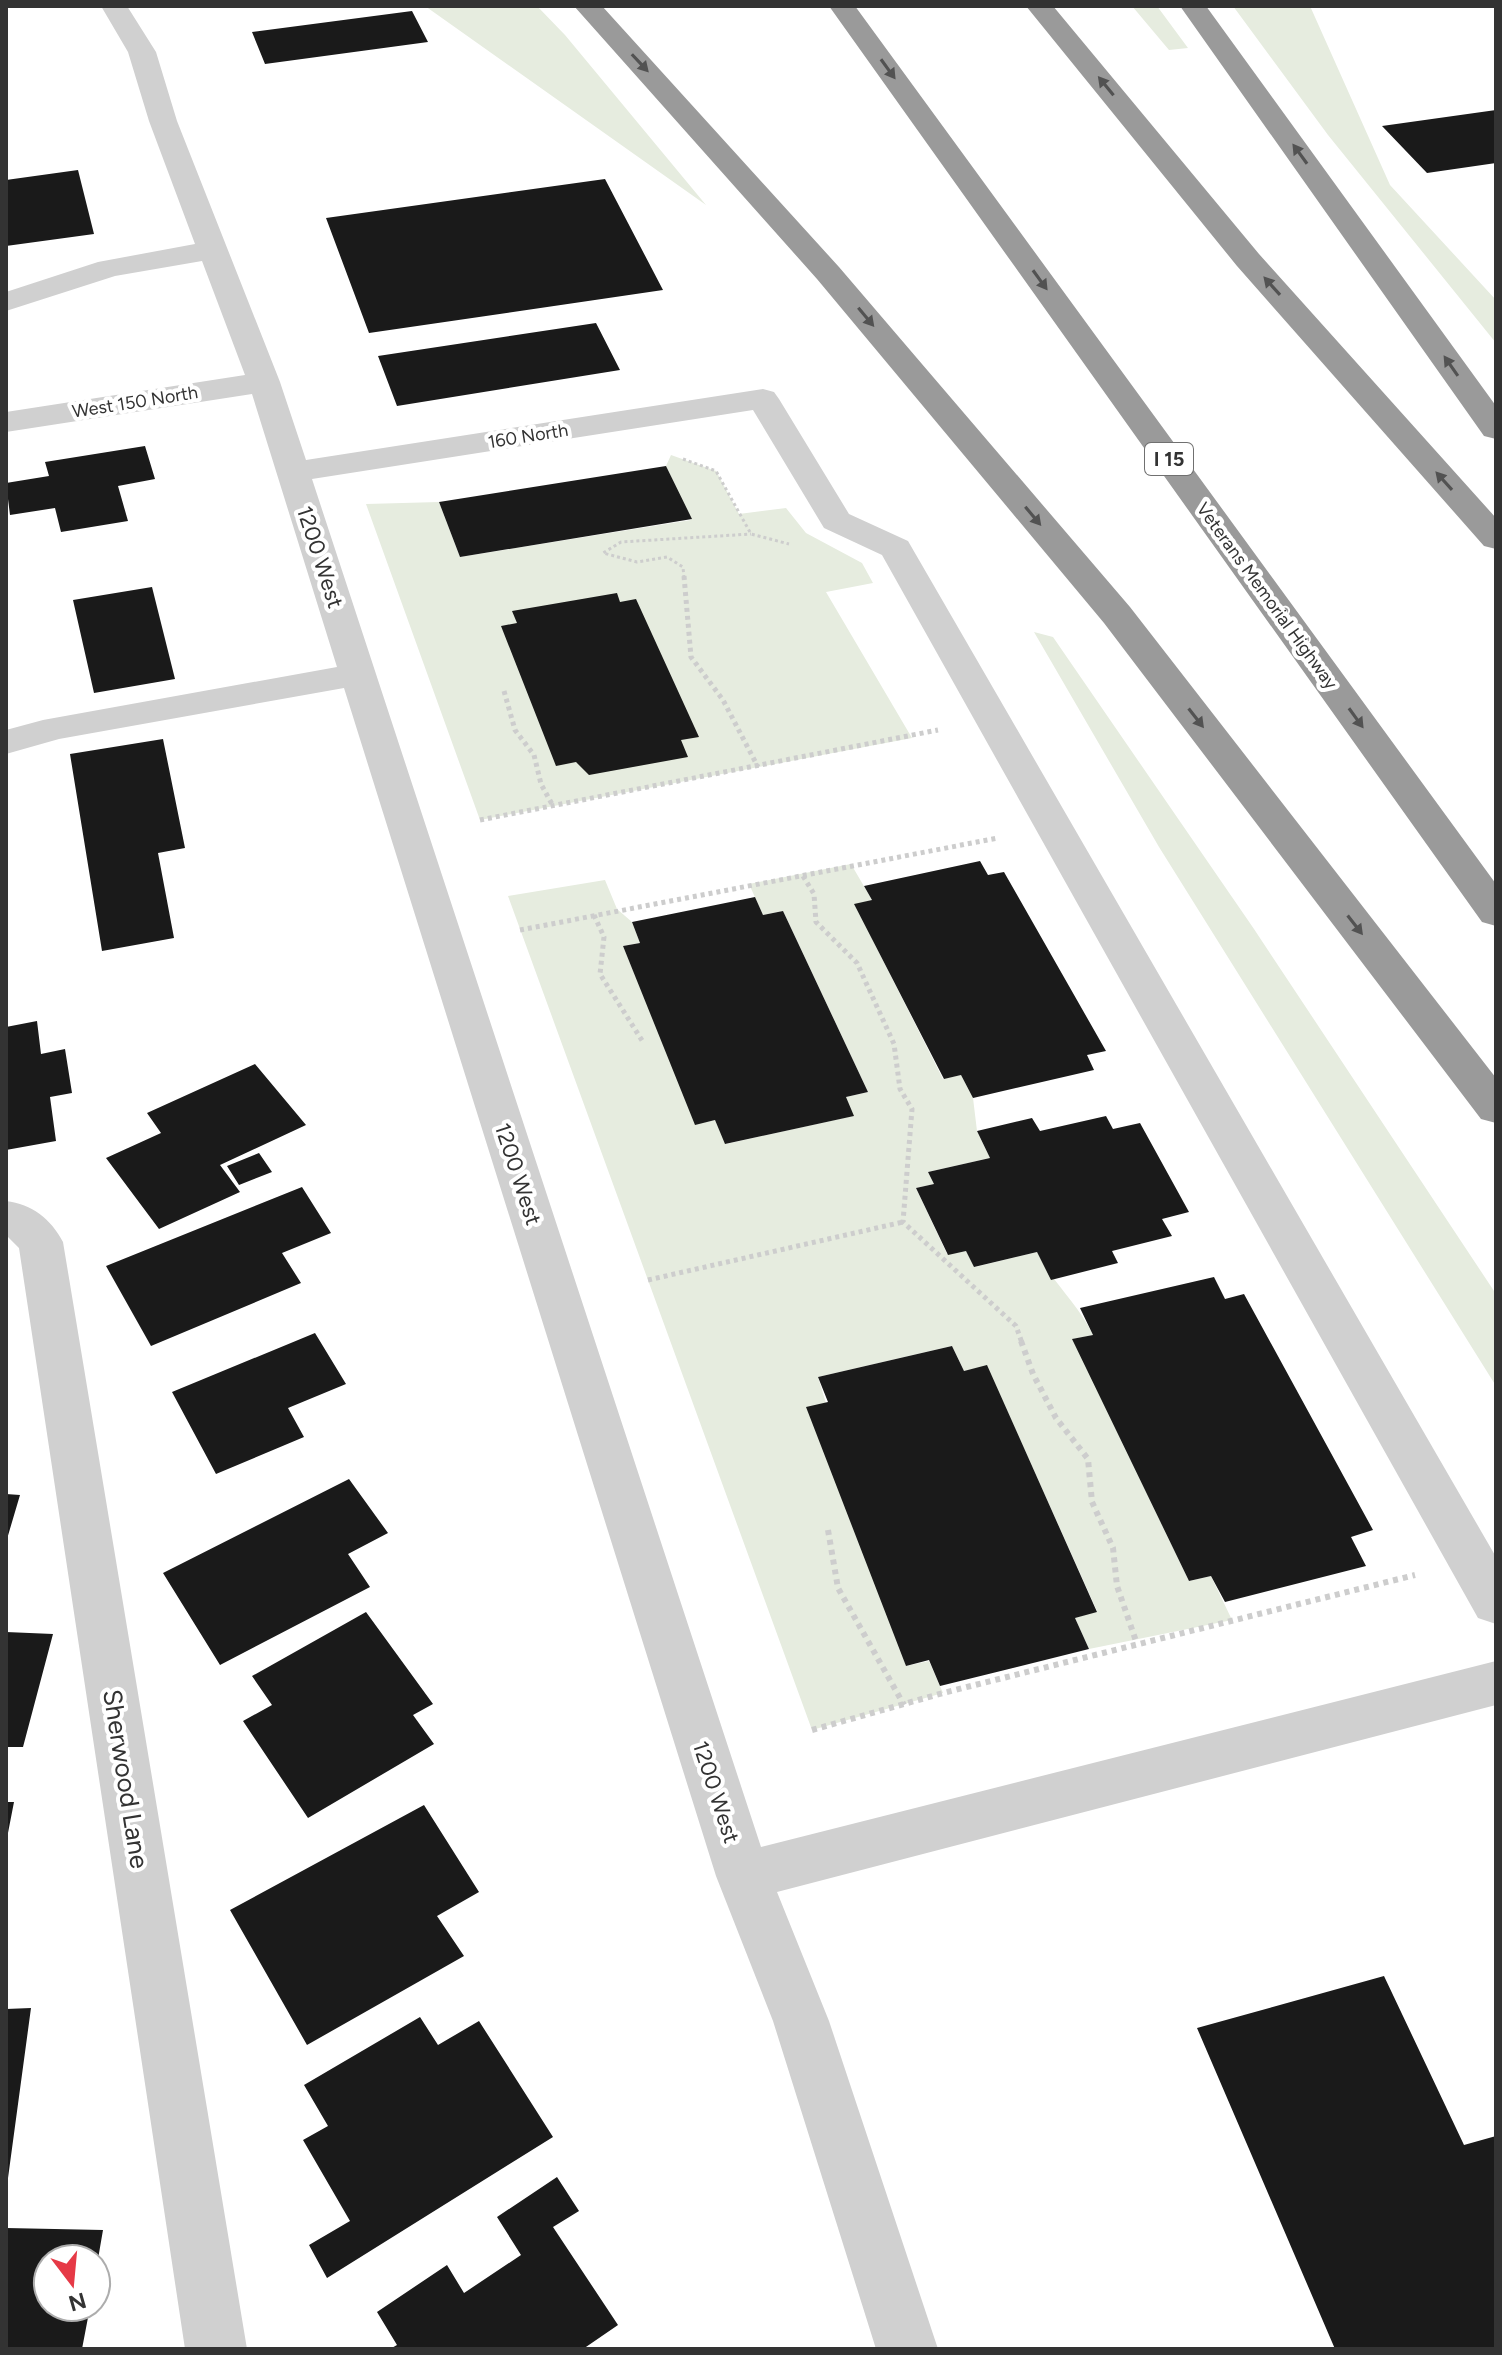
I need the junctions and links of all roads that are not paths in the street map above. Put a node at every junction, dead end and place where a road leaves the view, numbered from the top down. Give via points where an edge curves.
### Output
1 (114, 6) edge
2 (587, 6) edge
3 (842, 6) edge
4 (1039, 6) edge
5 (1193, 6) edge
6 (212, 250) junction
7 (6, 302) edge
8 (264, 382) junction
9 (6, 422) edge
10 (1496, 429) edge
11 (293, 472) junction
12 (1496, 539) edge
13 (358, 674) junction
14 (6, 742) edge
15 (1496, 913) edge
16 (1496, 1108) edge
17 (12, 1218) edge
18 (1496, 1603) edge
19 (1496, 1683) edge
20 (743, 1876) junction
21 (216, 2349) edge
22 (907, 2349) edge

1 - 6 street, 1200 West via 142,52
2 -> 16 highway via 828,273 1117,615
3 -> 15 highway, Veterans Memorial Highway / I 15
12 -> 4 highway via 1248,260
10 -> 5 highway
6 - 7 street via 109,268
6 - 8 street, 1200 West
8 - 9 street, West 150 North
8 - 11 street, 1200 West
11 - 13 street, 1200 West
11 - 18 street, 160 North via 763,399 836,521 896,548
13 - 14 street via 56,728
13 - 20 street, 1200 West
17 - 21 street, Sherwood Lane via 41,1242
19 - 20 street
20 - 22 street, 1200 West via 801,2021

